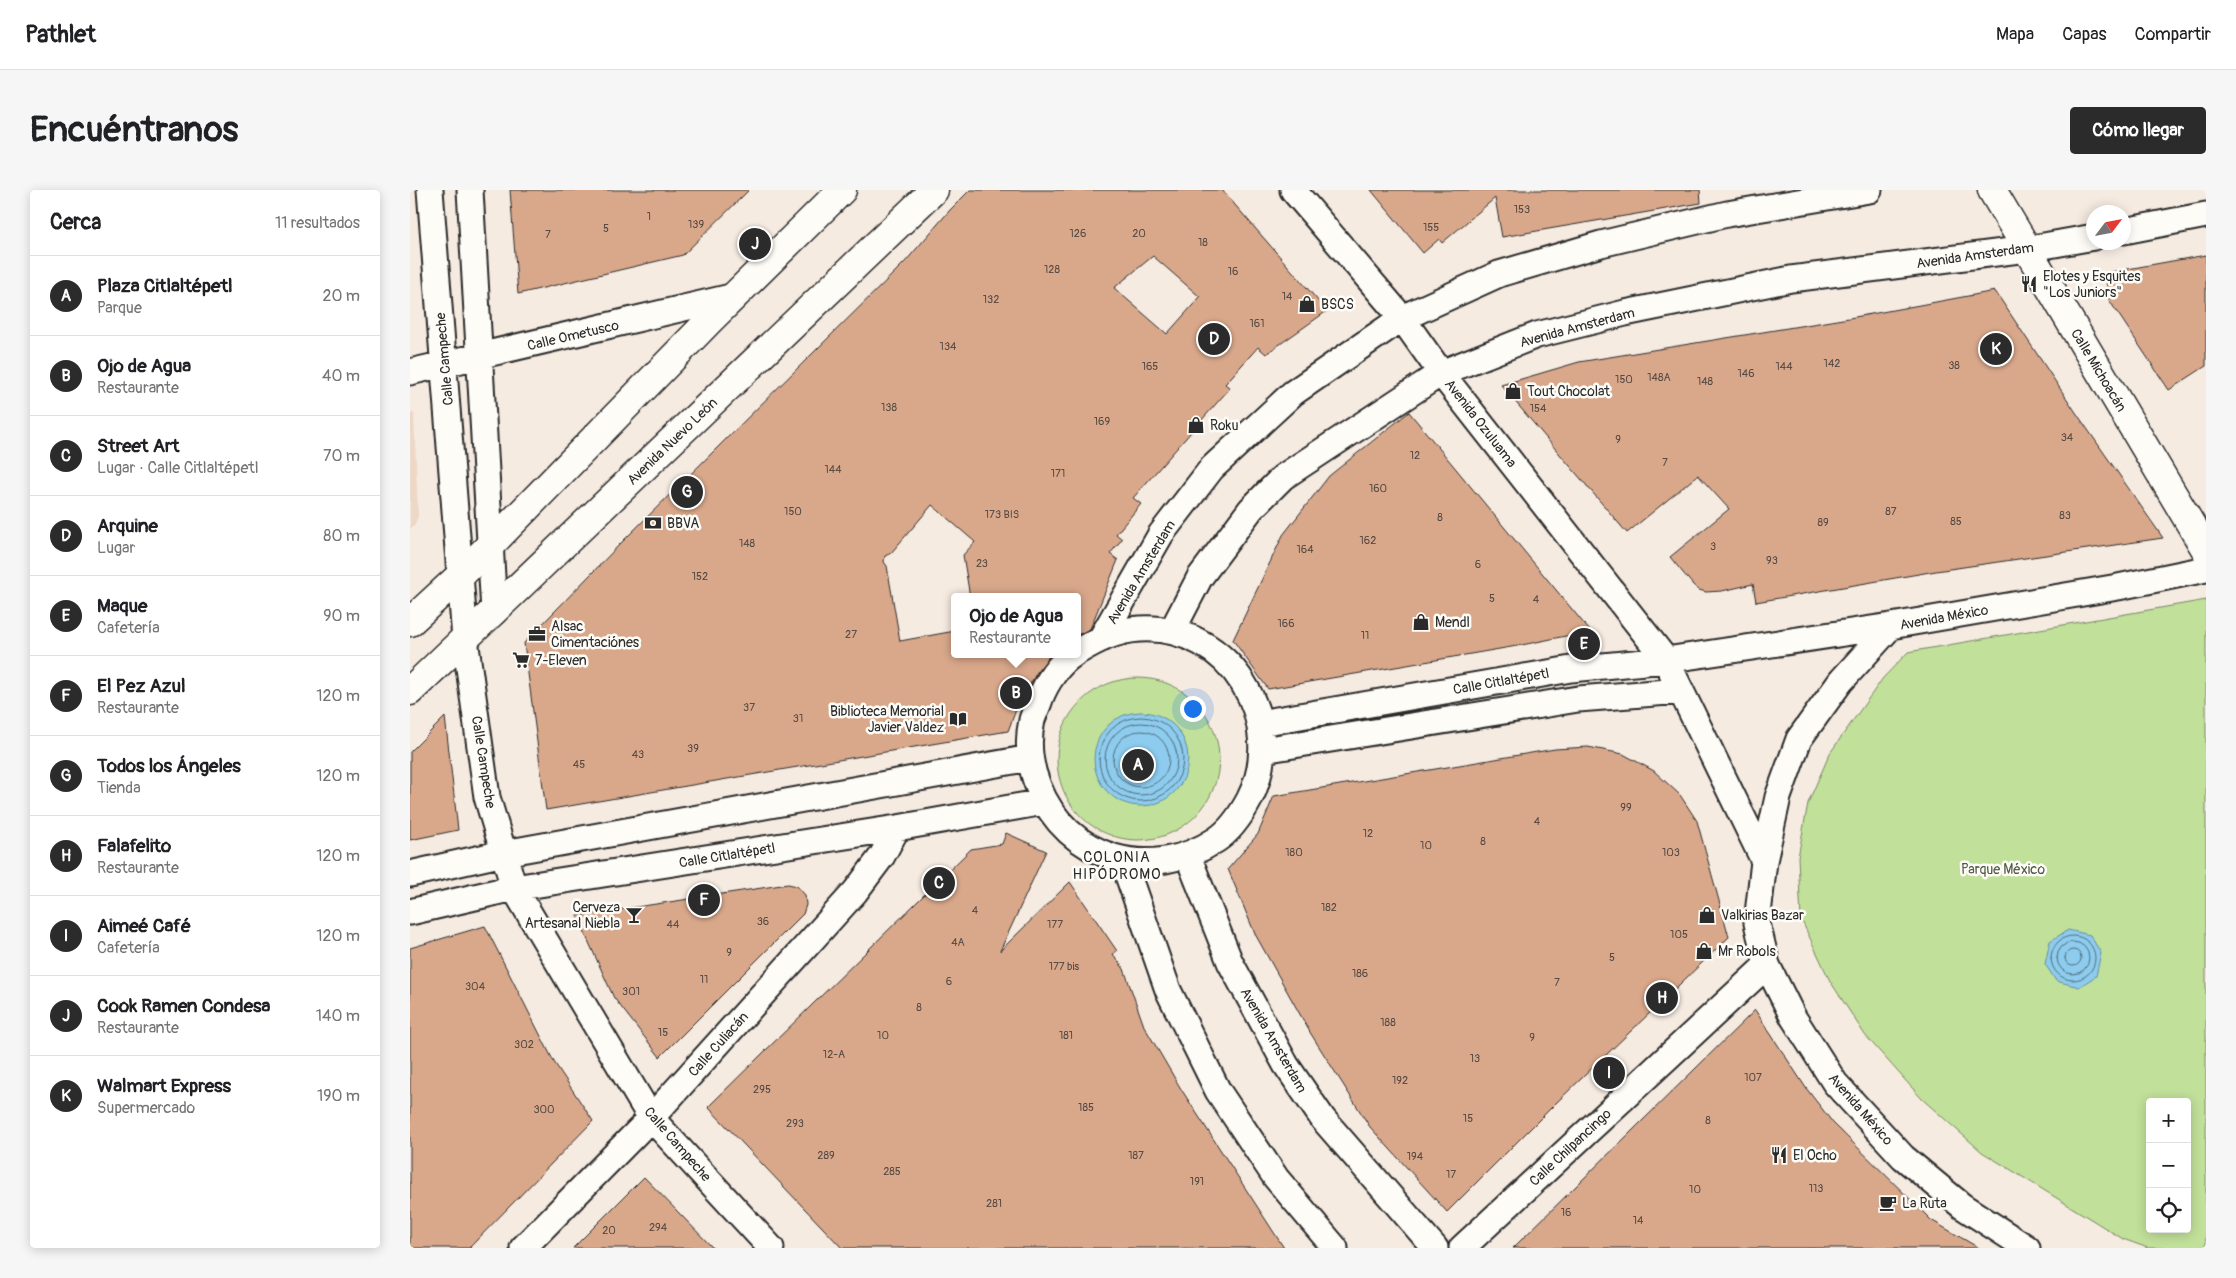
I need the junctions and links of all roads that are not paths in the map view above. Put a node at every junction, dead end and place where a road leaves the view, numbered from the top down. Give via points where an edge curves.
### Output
1 (430, 190) edge
2 (470, 190) edge
3 (842, 190) edge
4 (934, 190) edge
5 (1293, 190) edge
6 (1868, 190) edge
7 (1992, 190) edge
8 (2206, 215) edge
9 (2131, 230) edge
10 (2086, 238) edge
11 (2027, 249) junction
12 (735, 296) junction
13 (1402, 318) junction
14 (480, 357) junction
15 (444, 364) junction
16 (410, 372) edge
17 (1441, 373) junction
18 (491, 544) junction
19 (2206, 550) edge
20 (2206, 569) edge
21 (461, 575) junction
22 (494, 612) junction
23 (410, 622) edge
24 (1891, 626) junction
25 (1172, 632) junction
26 (1102, 637) junction
27 (465, 639) junction
28 (1081, 650) edge
29 (1070, 658) edge
30 (1666, 660) junction
31 (1570, 669) junction
32 (410, 691) edge
33 (1681, 691) junction
34 (1578, 699) junction
35 (1260, 723) junction
36 (1263, 750) junction
37 (1030, 758) junction
38 (1044, 802) junction
39 (897, 828) junction
40 (504, 853) junction
41 (1188, 856) junction
42 (1123, 860) junction
43 (1764, 860) junction
44 (410, 874) edge
45 (514, 888) junction
46 (410, 912) edge
47 (1767, 964) junction
48 (651, 1118) junction
49 (523, 1248) edge
50 (771, 1248) edge
51 (1335, 1248) edge
52 (1435, 1248) edge
53 (1462, 1248) edge
54 (2027, 1248) edge

1 - 15 street, Calle Campeche
2 - 14 street
3 - 12 main road
4 - 22 main road, Avenida Nuevo León
5 - 13 street, Avenida Ozuluama
6 - 13 street, Avenida Amsterdam via 1726,214 1601,244 1499,274
7 - 11 main road, Calle Michoacán
8 - 9 street
10 - 11 street, Avenida Amsterdam
11 - 17 street, Avenida Amsterdam via 1791,279 1635,311 1537,335
11 - 19 main road, Calle Michoacán
12 - 14 street, Calle Ometusco
12 - 18 main road
13 - 17 street, Avenida Ozuluama
13 - 26 street, Avenida Amsterdam via 1293,393 1212,468 1161,534
14 - 15 street, Calle Ometusco
14 - 18 street
15 - 16 street, Calle Ometusco
15 - 21 street, Calle Campeche
17 - 25 street, Avenida Amsterdam via 1283,477 1251,509 1200,577
17 - 30 street, Avenida Ozuluama
18 - 21 main road
18 - 22 street
20 - 24 street, Avenida México
21 - 23 main road
21 - 27 street, Calle Campeche
22 - 27 main road, Avenida Nuevo León
24 - 30 street, Calle Citlaltépetl
24 - 43 street, Avenida México via 1841,681 1799,739 1778,797
25 - 26 street via 1140,629
25 - 35 street via 1203,644 1230,664 1249,691
26 - 28 street
27 - 32 main road, Avenida Nuevo León
27 - 40 street, Calle Campeche via 487,797
29 - 37 street via 1046,685 1032,720
30 - 31 street, Calle Citlaltépetl
30 - 33 street
31 - 34 street
31 - 35 street, Calle Citlaltépetl
33 - 34 street
33 - 43 street
34 - 36 street
35 - 36 street
36 - 41 street via 1257,784 1241,815 1217,839
37 - 38 street
37 - 40 street
38 - 39 street, Calle Citlaltépetl
38 - 42 street via 1065,829 1091,849
39 - 45 street, Calle Citlaltépetl
39 - 48 street, Calle Culiacán via 882,856 855,892
40 - 44 street
40 - 45 street, Calle Campeche
41 - 42 street via 1162,862
41 - 52 street, Avenida Amsterdam via 1230,962 1286,1065 1323,1119
42 - 51 street via 1168,990 1218,1091 1276,1178
43 - 47 street, Avenida México via 1757,923
45 - 46 street, Calle Citlaltépetl
45 - 48 street, Calle Campeche
47 - 53 street, Calle Chilpancingo
47 - 54 street, Avenida México via 1793,1017 1835,1083 1868,1120 1903,1157 1962,1206
48 - 49 street, Calle Culiacán
48 - 50 street, Calle Campeche

